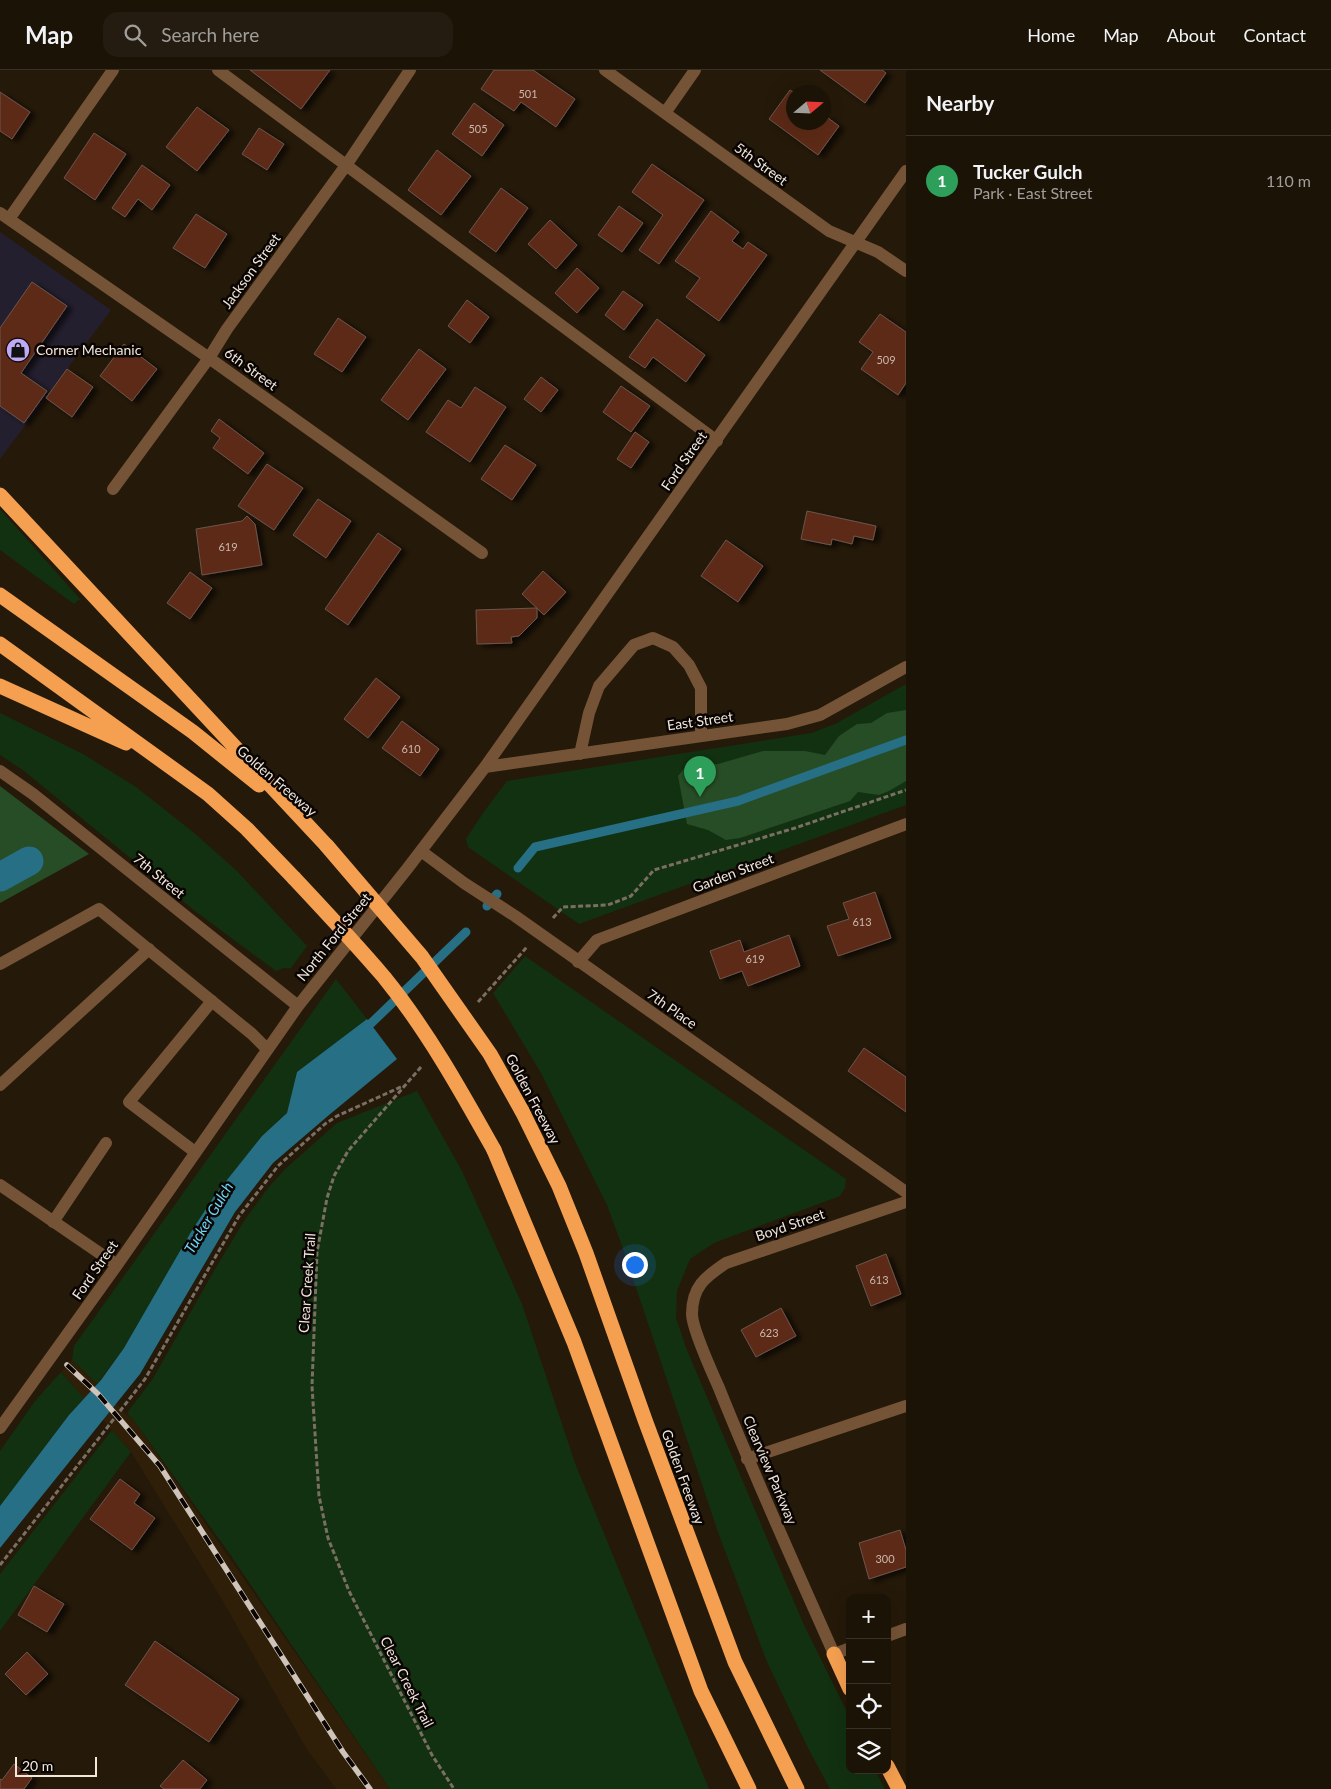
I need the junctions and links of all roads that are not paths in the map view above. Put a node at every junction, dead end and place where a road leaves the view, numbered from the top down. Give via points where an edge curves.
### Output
1 (114, 70) edge
2 (218, 70) edge
3 (410, 70) edge
4 (605, 70) edge
5 (695, 70) edge
6 (665, 113) junction
7 (347, 164) junction
8 (906, 170) edge
9 (5, 216) edge
10 (856, 244) junction
11 (906, 271) edge
12 (209, 358) junction
13 (717, 441) junction
14 (113, 489) dead end
15 (0, 495) edge
16 (482, 553) dead end
17 (0, 595) edge
18 (0, 644) edge
19 (906, 667) edge
20 (0, 686) edge
21 (701, 736) junction
22 (580, 754) junction
23 (157, 757) junction
24 (485, 767) junction
25 (0, 771) edge
26 (906, 824) edge
27 (327, 846) junction
28 (421, 851) junction
29 (149, 949) junction
30 (578, 962) junction
31 (0, 964) edge
32 (212, 1001) junction
33 (298, 1006) junction
34 (268, 1049) junction
35 (0, 1085) edge
36 (212, 1129) joint
37 (106, 1143) dead end
38 (195, 1152) junction
39 (0, 1185) edge
40 (906, 1192) edge
41 (906, 1202) edge
42 (52, 1222) junction
43 (117, 1265) junction
44 (694, 1294) joint
45 (906, 1406) edge
46 (0, 1428) edge
47 (748, 1459) junction
48 (906, 1629) edge
49 (891, 1635) edge
50 (846, 1650) edge
51 (834, 1654) junction
52 (848, 1684) edge
53 (891, 1774) edge
54 (749, 1789) edge
55 (797, 1789) edge
56 (899, 1789) edge

1 - 9 street
2 - 7 street
3 - 7 street, Jackson Street
4 - 6 street, 5th Street
5 - 6 street
6 - 10 street, 5th Street via 829,230
7 - 12 street, Jackson Street
7 - 13 street
8 - 10 street, Ford Street
9 - 12 street, 6th Street
10 - 11 street, 5th Street via 878,252
10 - 13 street, Ford Street
12 - 14 street, Jackson Street
12 - 16 street, 6th Street
13 - 24 street, Ford Street
15 - 27 highway
17 - 27 highway, Golden Freeway via 193,732 267,791
18 - 23 highway
19 - 21 street, East Street via 820,715 787,724
20 - 23 highway
21 - 22 street, East Street
21 - 22 street via 701,688 689,665 673,647 653,638 634,645 599,686
22 - 24 street, East Street
23 - 54 highway, bridge via 221,806 294,878 372,963 457,1083 494,1150 574,1342 701,1691
24 - 28 street, North Ford Street
25 - 33 street, 7th Street
26 - 30 street, Garden Street via 597,940
27 - 55 highway, Golden Freeway, bridge via 422,957 490,1054 522,1110 559,1186 586,1253 735,1662
28 - 30 street, 7th Place
28 - 33 street, North Ford Street
29 - 31 street via 100,909
29 - 32 street
29 - 35 street
30 - 40 street, 7th Place
32 - 34 street
32 - 38 street via 129,1102
33 - 34 street, North Ford Street
34 - 36 street, North Ford Street
36 - 38 street, Ford Street
37 - 42 street
38 - 43 street, Ford Street
39 - 42 street
41 - 44 street, Boyd Street via 726,1263 707,1275
42 - 43 street
43 - 46 street, Ford Street
44 - 47 street, Clearview Parkway via 692,1316 697,1332
45 - 47 street
47 - 51 street, Clearview Parkway
48 - 49 street
50 - 51 street
51 - 52 highway
53 - 56 highway

